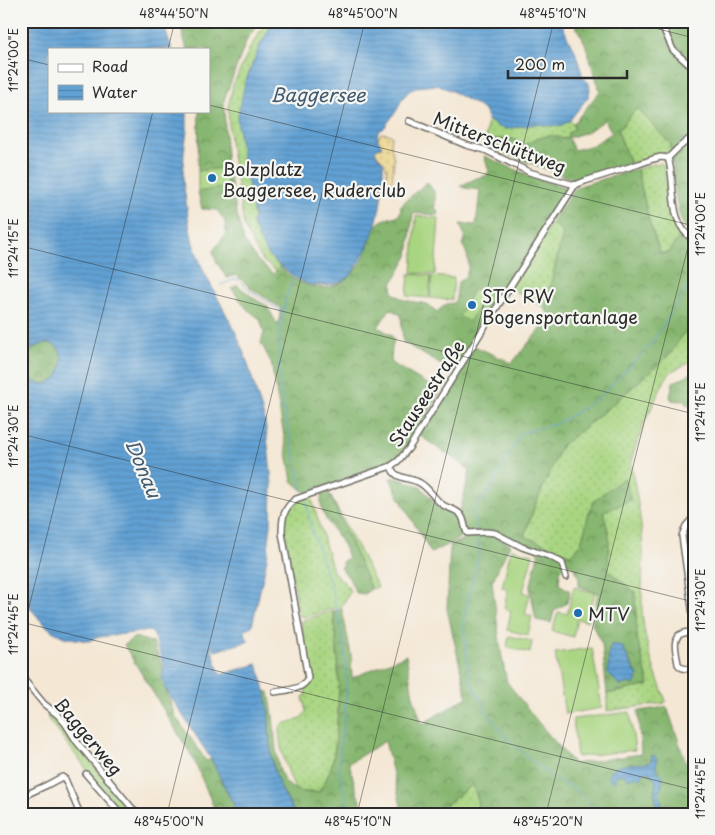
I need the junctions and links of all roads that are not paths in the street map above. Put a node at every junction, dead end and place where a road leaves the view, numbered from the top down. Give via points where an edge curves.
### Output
1 (660, 21) edge
2 (694, 69) edge
3 (409, 121) dead end
4 (694, 135) edge
5 (668, 158) junction
6 (574, 186) junction
7 (694, 240) edge
8 (391, 466) junction
9 (694, 518) edge
10 (566, 576) dead end
11 (694, 623) edge
12 (694, 632) edge
13 (694, 668) edge
14 (21, 676) edge
15 (275, 692) dead end
16 (86, 774) dead end
17 (21, 797) edge
18 (80, 814) edge
19 (121, 814) edge
20 (137, 814) edge

1 - 2 street via 673,50
3 - 6 street, Mitterschüttweg via 485,150 529,172
4 - 5 street
5 - 6 street, Mitterschüttweg via 653,159
5 - 7 street via 678,219 687,236
6 - 8 street, Stauseestraße via 409,448
8 - 10 street via 395,475 422,484 441,504 455,510 464,520 467,534 489,532 551,557 562,563
8 - 15 street, Stauseestraße via 296,499 286,509 282,533 308,678 302,686
9 - 11 street via 682,536
12 - 13 street via 680,634 675,642 680,667
14 - 20 street, Baggerweg via 65,723
16 - 19 street
17 - 18 street via 62,776

